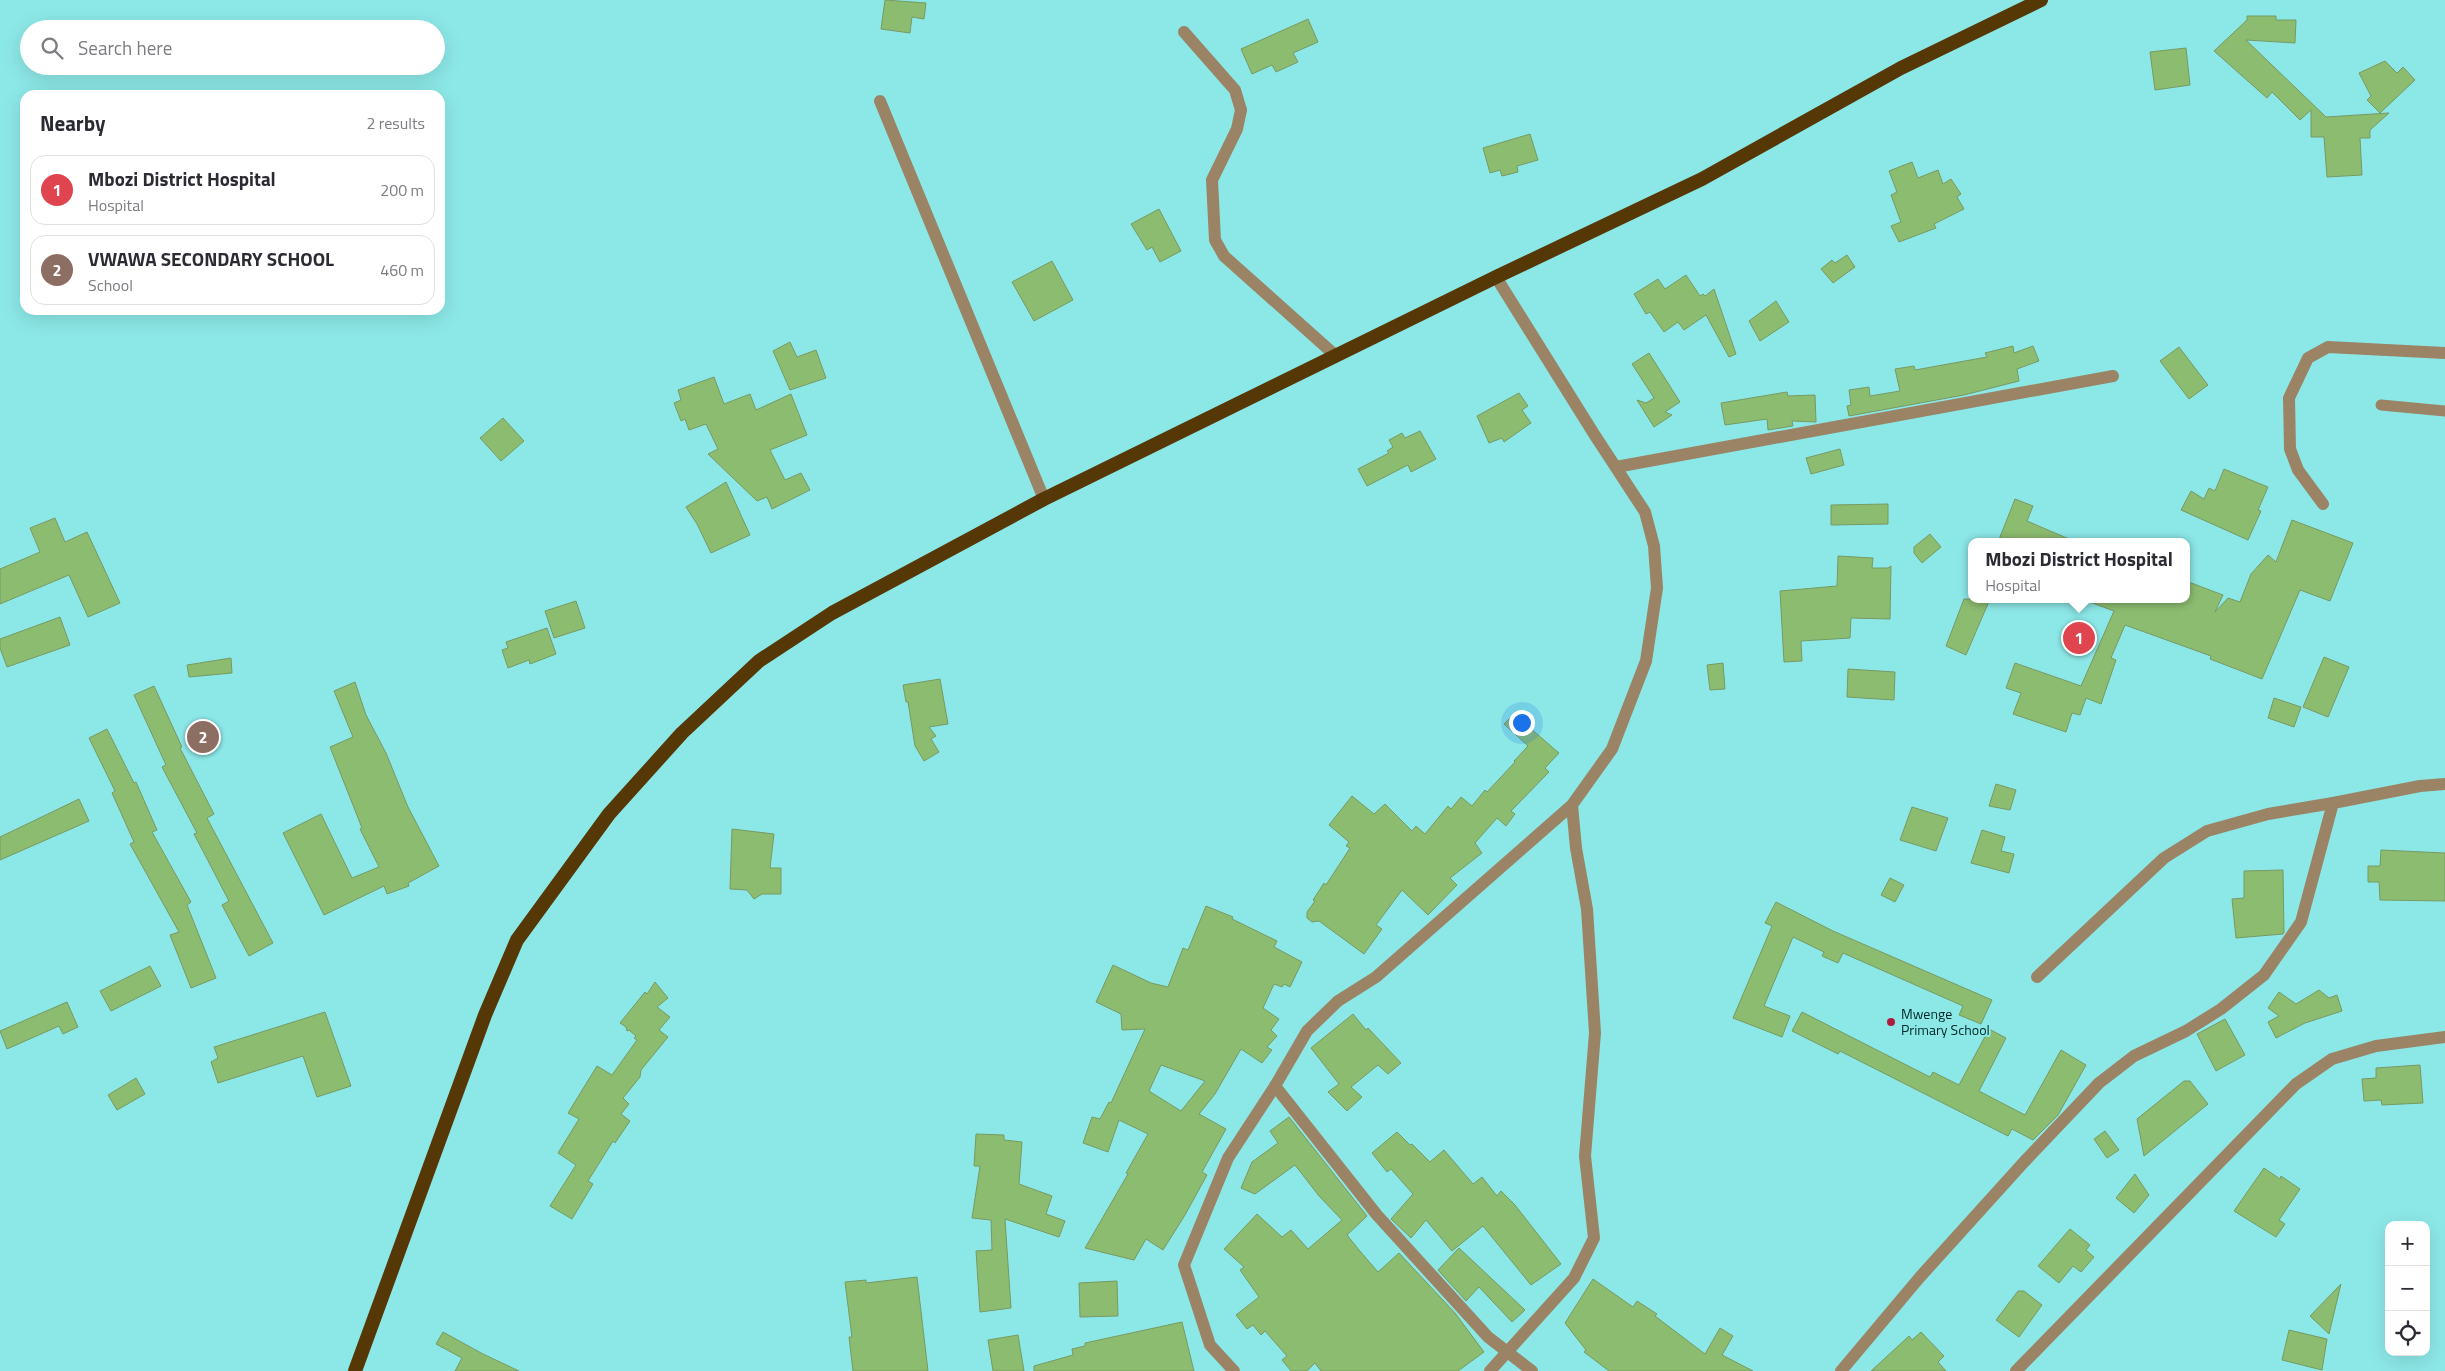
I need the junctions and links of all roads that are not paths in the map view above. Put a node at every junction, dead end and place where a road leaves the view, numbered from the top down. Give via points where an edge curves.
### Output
1 (2042, 0) edge
2 (1184, 32) dead end
3 (880, 101) dead end
4 (1496, 277) junction
5 (2445, 353) edge
6 (1336, 356) junction
7 (2113, 376) dead end
8 (2381, 405) dead end
9 (2445, 411) edge
10 (1616, 467) junction
11 (1044, 499) junction
12 (2323, 504) dead end
13 (2445, 784) edge
14 (2333, 803) junction
15 (1572, 805) junction
16 (2037, 977) dead end
17 (2445, 1037) edge
18 (1276, 1086) junction
19 (1506, 1353) junction
20 (355, 1371) edge
21 (1234, 1371) edge
22 (1490, 1371) edge
23 (1532, 1371) edge
24 (1841, 1371) edge
25 (2016, 1371) edge

1 - 4 highway via 1901,68 1702,179
2 - 6 street via 1235,90 1241,110 1236,129 1212,180 1215,240 1224,256
3 - 11 street
4 - 6 highway
4 - 10 street
5 - 12 street via 2328,347 2308,358 2289,398 2290,449 2298,470
6 - 11 highway
7 - 10 street
8 - 9 lane
10 - 15 street via 1645,512 1654,546 1657,588 1646,661 1612,750
11 - 20 highway via 832,613 759,661 682,733 609,814 517,940 485,1015
13 - 14 street
14 - 16 street via 2268,814 2207,831 2164,858
14 - 24 street via 2301,922 2264,976 2221,1009 2186,1031 2134,1056 2099,1083 1920,1277
15 - 18 street via 1376,977 1338,1001 1307,1031
15 - 19 street via 1587,909 1595,1032 1586,1156 1594,1238 1574,1278
17 - 25 street via 2376,1046 2332,1059 2296,1084
18 - 19 street via 1377,1216
18 - 21 street via 1228,1158 1184,1265 1210,1346
19 - 22 street
19 - 23 street

